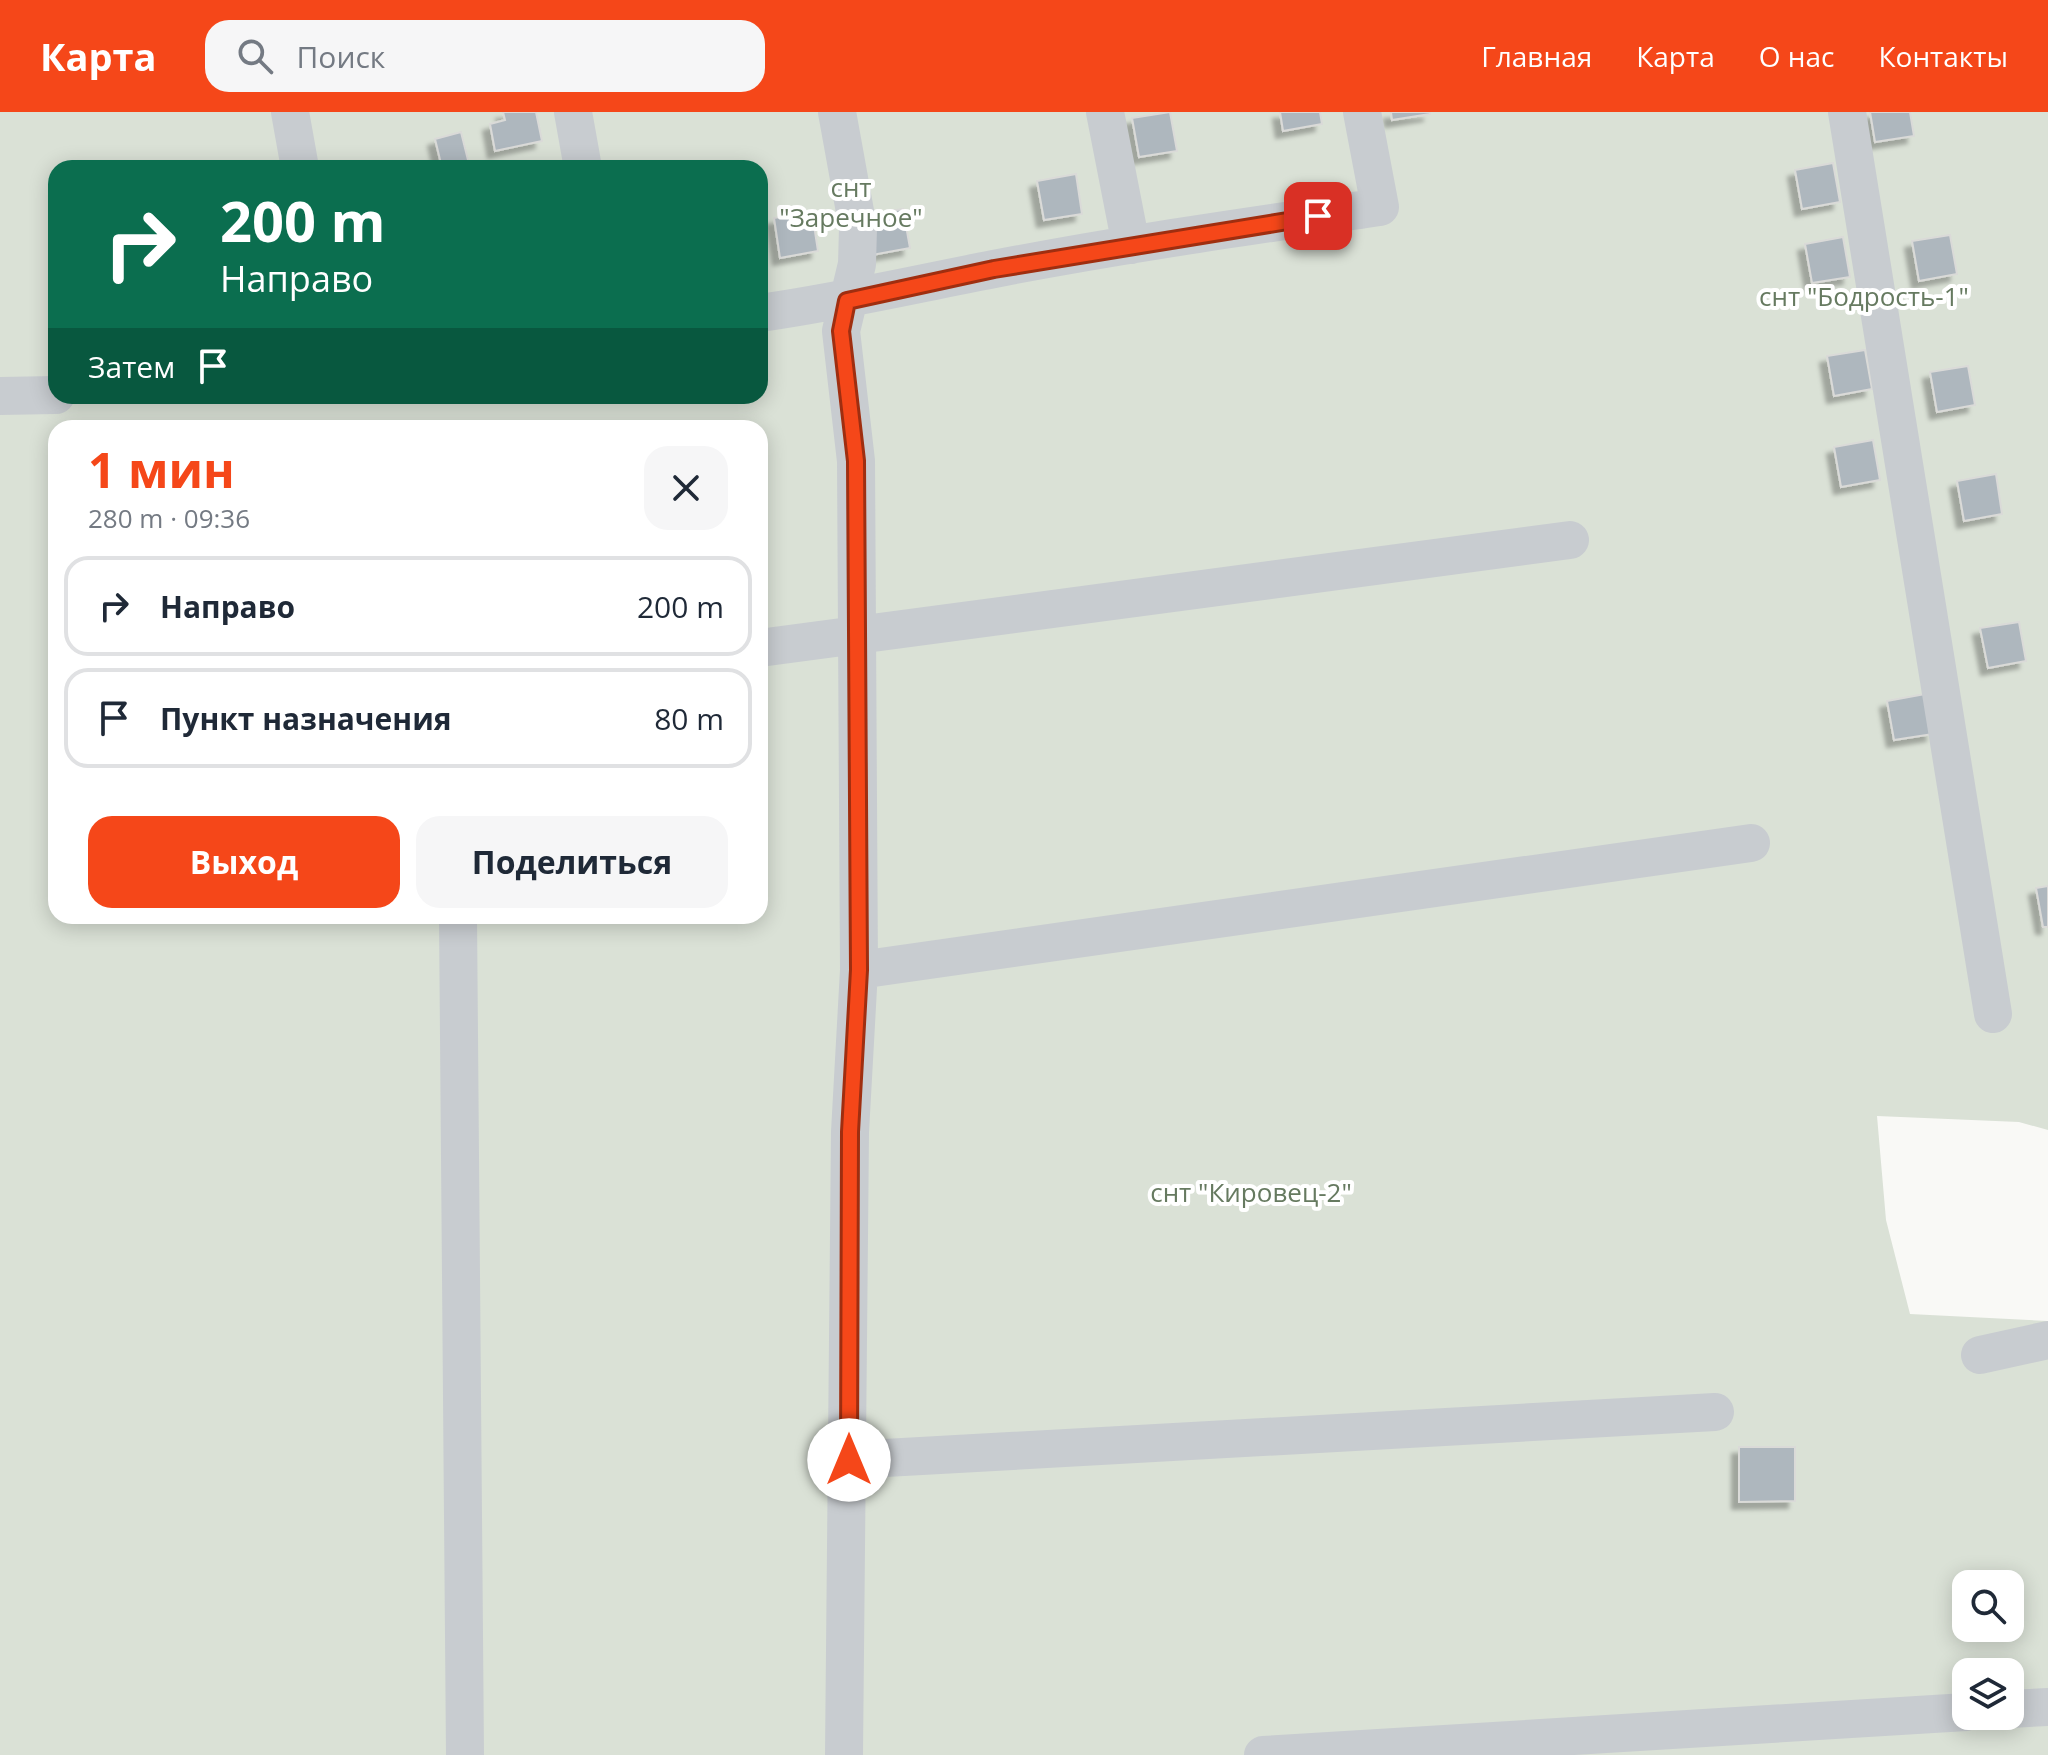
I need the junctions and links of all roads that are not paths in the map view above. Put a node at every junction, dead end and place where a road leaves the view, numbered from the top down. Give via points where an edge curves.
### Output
1 (290, 112) edge
2 (573, 112) edge
3 (837, 112) edge
4 (1105, 112) edge
5 (1362, 112) edge
6 (1847, 112) edge
7 (299, 160) edge
8 (582, 160) edge
9 (1131, 245) junction
10 (847, 301) junction
11 (768, 312) edge
12 (48, 395) edge
13 (0, 396) edge
14 (1570, 540) dead end
15 (855, 634) junction
16 (768, 647) edge
17 (1751, 843) dead end
18 (458, 924) edge
19 (859, 970) junction
20 (1993, 1014) dead end
21 (2048, 1340) edge
22 (1980, 1355) dead end
23 (1715, 1412) dead end
24 (849, 1460) junction
25 (2048, 1707) edge
26 (2024, 1708) edge
27 (1952, 1713) edge
28 (465, 1755) edge
29 (844, 1755) edge
30 (1263, 1755) edge

1 - 7 street
2 - 8 street
3 - 10 street via 858,228 857,264
4 - 9 street
5 - 9 street via 1380,207
6 - 20 street
9 - 10 street
10 - 11 street
10 - 15 street via 841,331 856,461
12 - 13 street
14 - 15 street
15 - 16 street
15 - 19 street
17 - 19 street
18 - 28 street
19 - 24 street via 850,1132
21 - 22 street
23 - 24 street
24 - 29 street
25 - 26 street
27 - 30 street

